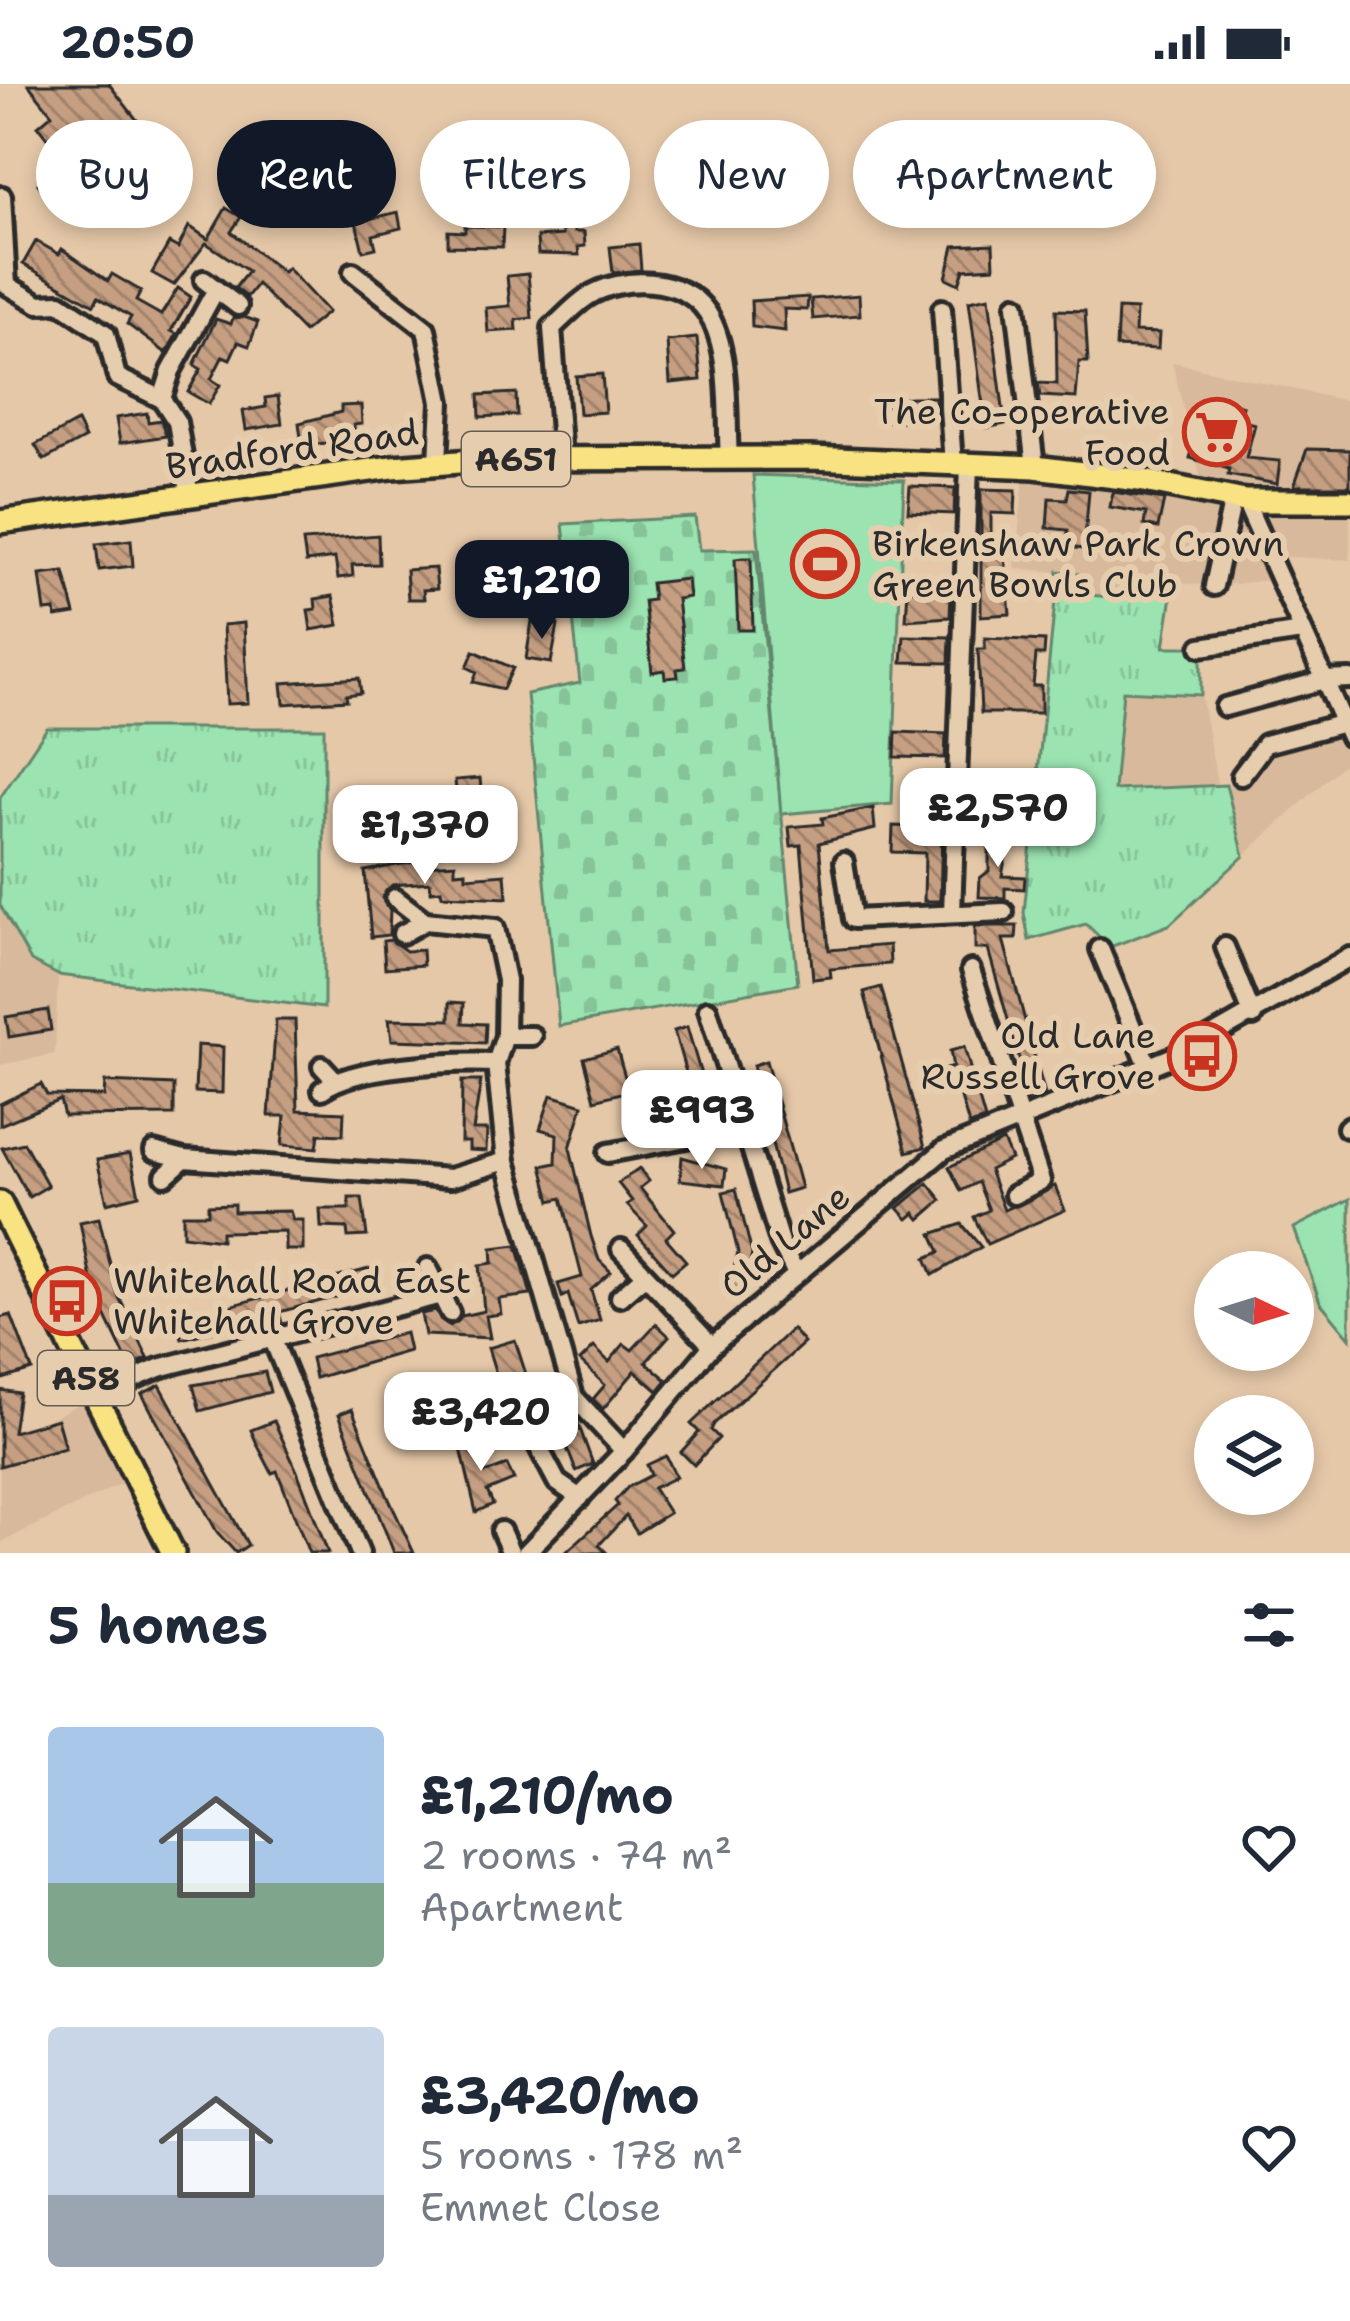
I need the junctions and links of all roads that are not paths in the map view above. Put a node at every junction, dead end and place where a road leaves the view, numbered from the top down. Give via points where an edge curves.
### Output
1 (2, 196) edge
2 (353, 272) dead end
3 (238, 305) dead end
4 (1016, 305) dead end
5 (942, 309) dead end
6 (162, 399) junction
7 (562, 458) junction
8 (729, 460) junction
9 (438, 462) junction
10 (961, 465) junction
11 (1035, 467) junction
12 (190, 496) junction
13 (1239, 499) junction
14 (1350, 501) edge
15 (0, 522) edge
16 (1214, 586) dead end
17 (1302, 632) junction
18 (1201, 647) dead end
19 (1324, 680) junction
20 (1350, 680) edge
21 (1225, 707) dead end
22 (1347, 730) edge
23 (1241, 776) dead end
24 (844, 862) dead end
25 (395, 898) dead end
26 (952, 912) junction
27 (1004, 912) dead end
28 (425, 921) junction
29 (403, 934) dead end
30 (1225, 947) dead end
31 (1100, 949) dead end
32 (1350, 957) edge
33 (971, 970) dead end
34 (708, 1010) dead end
35 (1252, 1016) junction
36 (505, 1036) junction
37 (532, 1036) dead end
38 (496, 1063) junction
39 (1149, 1068) junction
40 (326, 1078) dead end
41 (1018, 1124) junction
42 (744, 1127) junction
43 (154, 1151) dead end
44 (608, 1153) dead end
45 (184, 1160) junction
46 (506, 1161) junction
47 (165, 1176) dead end
48 (1014, 1195) dead end
49 (0, 1203) edge
50 (621, 1249) dead end
51 (428, 1268) dead end
52 (795, 1272) junction
53 (644, 1276) junction
54 (441, 1294) junction
55 (620, 1297) dead end
56 (450, 1313) dead end
57 (273, 1340) junction
58 (712, 1346) junction
59 (95, 1396) junction
60 (538, 1446) dead end
61 (624, 1451) junction
62 (580, 1498) junction
63 (500, 1531) dead end
64 (167, 1551) edge
65 (360, 1553) edge
66 (511, 1553) edge
67 (526, 1553) edge

1 - 6 street via 7,285 39,304 60,303 106,334 117,377
2 - 9 street via 426,328 441,402
3 - 6 street via 209,286
4 - 11 street
5 - 10 street
6 - 12 street via 177,422
7 - 8 main road, Bradford Road / A651
7 - 8 street via 552,328 589,295 649,282 682,290 708,313 723,373
7 - 9 main road, Bradford Road / A651
8 - 10 main road, Bradford Road / A651
9 - 12 main road, Bradford Road / A651
10 - 11 main road, Bradford Road / A651
10 - 26 street
11 - 13 main road, Bradford Road / A651
12 - 15 main road, Bradford Road / A651
13 - 14 main road, Bradford Road / A651
13 - 16 street
13 - 17 street
17 - 18 street
17 - 19 street
19 - 20 street
19 - 21 street
19 - 22 street
22 - 23 street via 1265,744
24 - 26 street via 853,919
25 - 28 street
26 - 27 street
28 - 29 street
28 - 36 street via 496,928
30 - 35 street
31 - 39 street
32 - 35 street, Old Lane
33 - 41 street
34 - 42 street
35 - 39 street, Old Lane
36 - 37 street
36 - 38 street
38 - 40 street via 428,1061
38 - 46 street
39 - 41 street, Old Lane
41 - 48 street via 1041,1181
41 - 52 street, Old Lane via 944,1150
42 - 44 street
42 - 52 street
43 - 45 street
45 - 46 street via 450,1178
45 - 47 street
46 - 61 street via 574,1397
49 - 59 main road, A58
50 - 53 street
51 - 54 street
52 - 58 street, Old Lane
53 - 55 street
53 - 58 street
54 - 56 street
54 - 57 street
57 - 59 street via 159,1368
57 - 65 street
58 - 61 street, Old Lane
59 - 64 main road, A58
60 - 62 street via 557,1482
61 - 62 street, Old Lane
62 - 67 street, Old Lane
63 - 66 street

